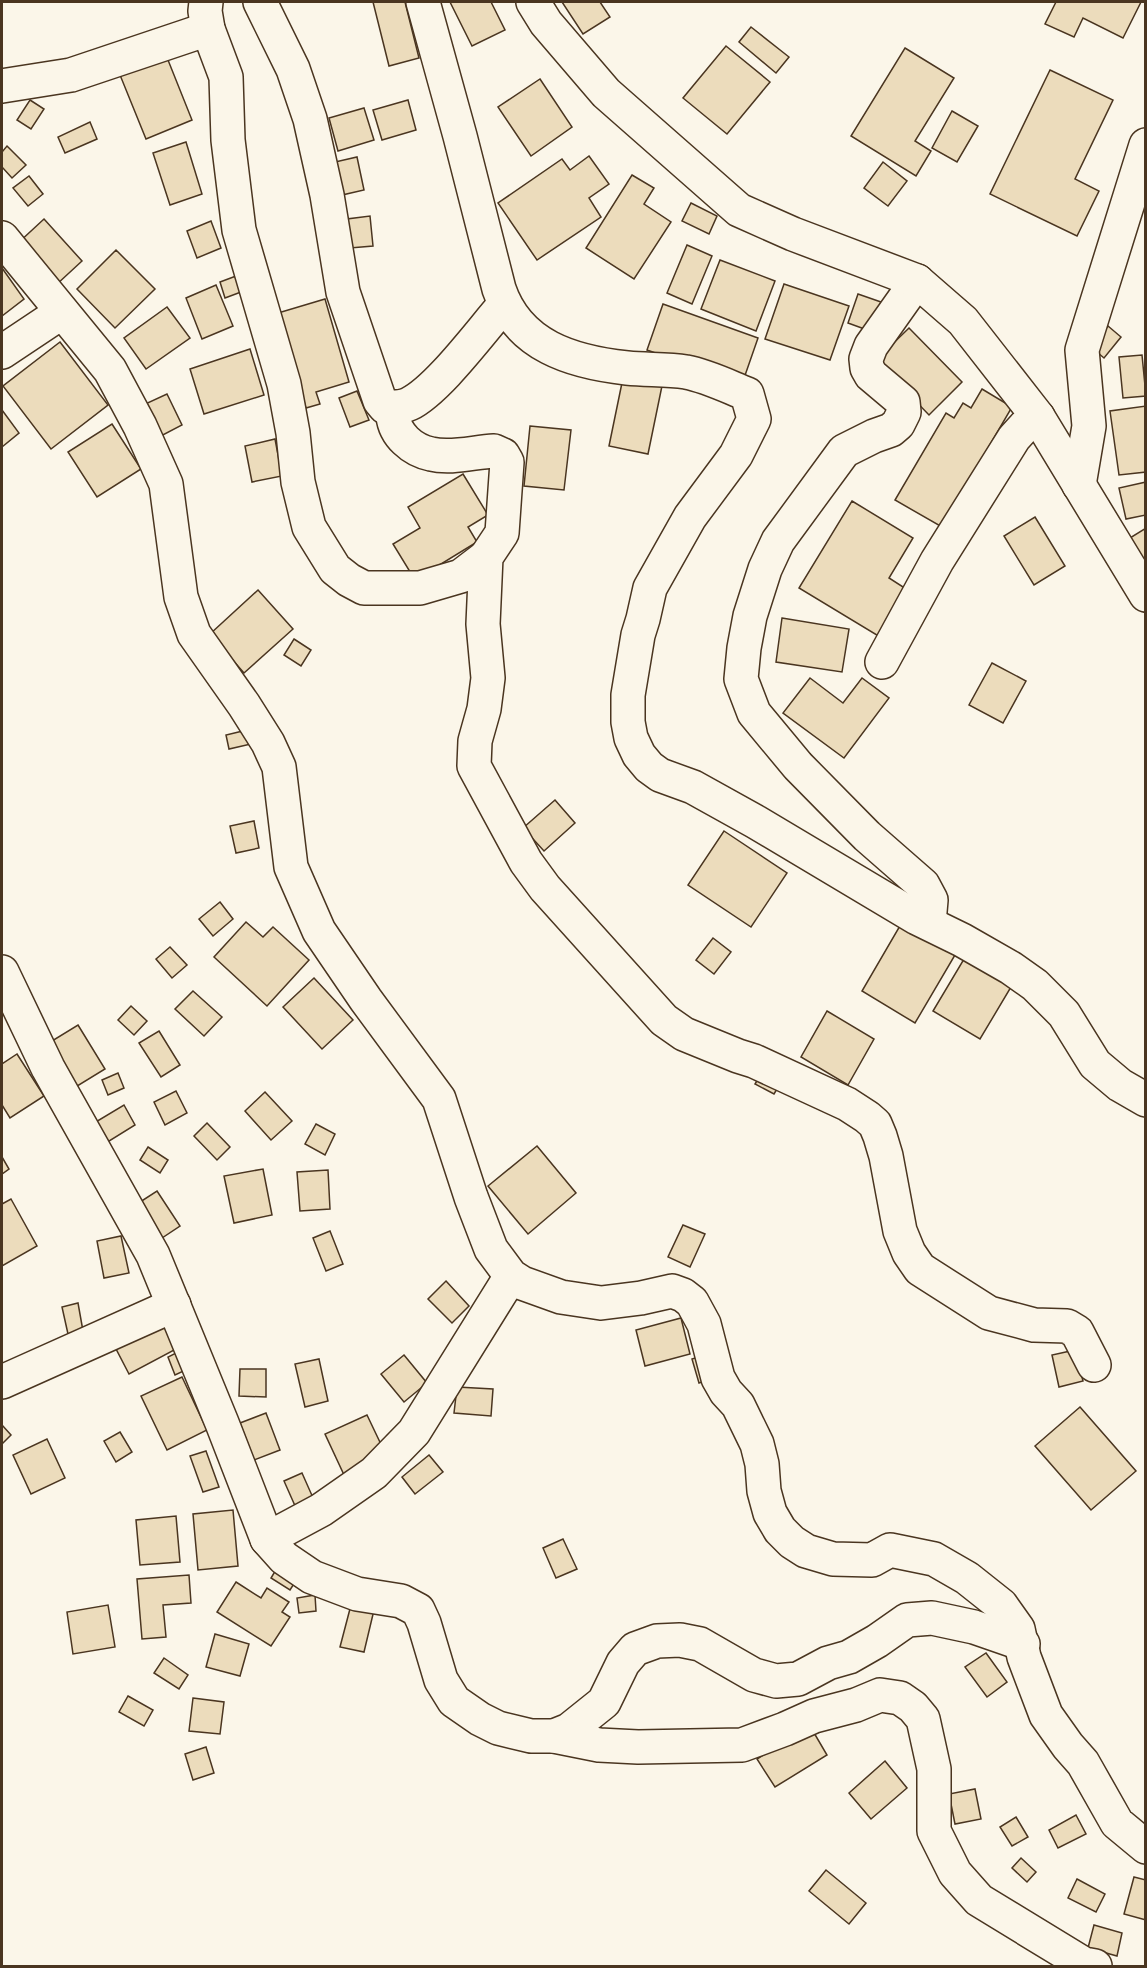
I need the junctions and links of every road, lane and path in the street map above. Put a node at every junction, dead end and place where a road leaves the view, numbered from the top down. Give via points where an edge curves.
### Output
1 (260, 2) edge
2 (423, 2) edge
3 (533, 2) edge
4 (207, 15) edge
5 (2, 86) edge
6 (1146, 145) edge
7 (2, 238) edge
8 (917, 281) junction
9 (504, 305) junction
10 (62, 312) junction
11 (2, 352) edge
12 (400, 407) junction
13 (1038, 417) junction
14 (1079, 485) junction
15 (486, 557) junction
16 (1146, 595) edge
17 (882, 662) dead end
18 (929, 923) junction
19 (2, 972) edge
20 (1146, 1100) edge
21 (512, 1276) junction
22 (174, 1305) junction
23 (1094, 1365) dead end
24 (2, 1382) edge
25 (267, 1539) junction
26 (1023, 1644) junction
27 (554, 1736) junction
28 (1146, 1847) edge
29 (1095, 1966) edge

1 - 12 street via 293,69 310,119 343,292 365,358 380,401 386,407
2 - 9 street
3 - 8 street via 546,23 606,93 740,210
4 - 5 street via 71,75
4 - 15 street via 226,77 228,140 239,230 284,384 298,482 309,527 335,569 364,588 420,588 461,576
6 - 14 street via 1082,350 1089,426
7 - 10 street
8 - 13 street via 963,321
8 - 18 street via 866,359 871,375 903,402 904,412 891,430 844,451 778,541 750,616 741,679 754,713 798,765 867,836 923,885 931,900
9 - 12 street via 449,370 421,396
9 - 18 street via 537,341 565,355 627,368 686,372 747,394 754,419 736,455 690,517 650,588 628,695 631,738 639,755 660,775 693,787
10 - 11 street
10 - 21 street via 110,370 141,426 166,484 182,597 194,634 244,705 279,767 291,867 319,931 439,1098 491,1249
12 - 15 street via 393,416 394,426 413,446 432,454 494,451 503,455 507,462 502,533
13 - 14 street
13 - 17 street via 1014,438 937,561
14 - 16 street
15 - 23 street via 483,624 488,678 474,766 544,888 664,1020 699,1041 754,1061 847,1104 875,1124 886,1156 900,1231 920,1269 989,1314 1034,1325 1067,1326 1077,1332
18 - 20 street via 1035,985 1064,1014 1095,1064
19 - 22 street via 48,1068 153,1255
21 - 25 street via 414,1432 374,1473 321,1510
21 - 26 street via 561,1297 601,1303 672,1291 683,1295 692,1302 704,1324 718,1378 738,1405 757,1444 770,1514 780,1530 806,1551 833,1559 872,1560 890,1550 934,1559 968,1578 1002,1605
22 - 24 street
22 - 25 street
25 - 27 street via 284,1558 312,1577 357,1594 400,1601 418,1610 441,1680 454,1701 480,1719 531,1736
26 - 27 street via 932,1618 907,1620 849,1656 798,1679 776,1681 754,1675 700,1644 657,1641 635,1649 623,1663 603,1702 569,1730
26 - 28 street via 1024,1657 1046,1715 1083,1763 1117,1823
27 - 29 street via 599,1745 742,1745 880,1695 900,1698 923,1719 934,1769 934,1831 955,1873 978,1900 1084,1964

